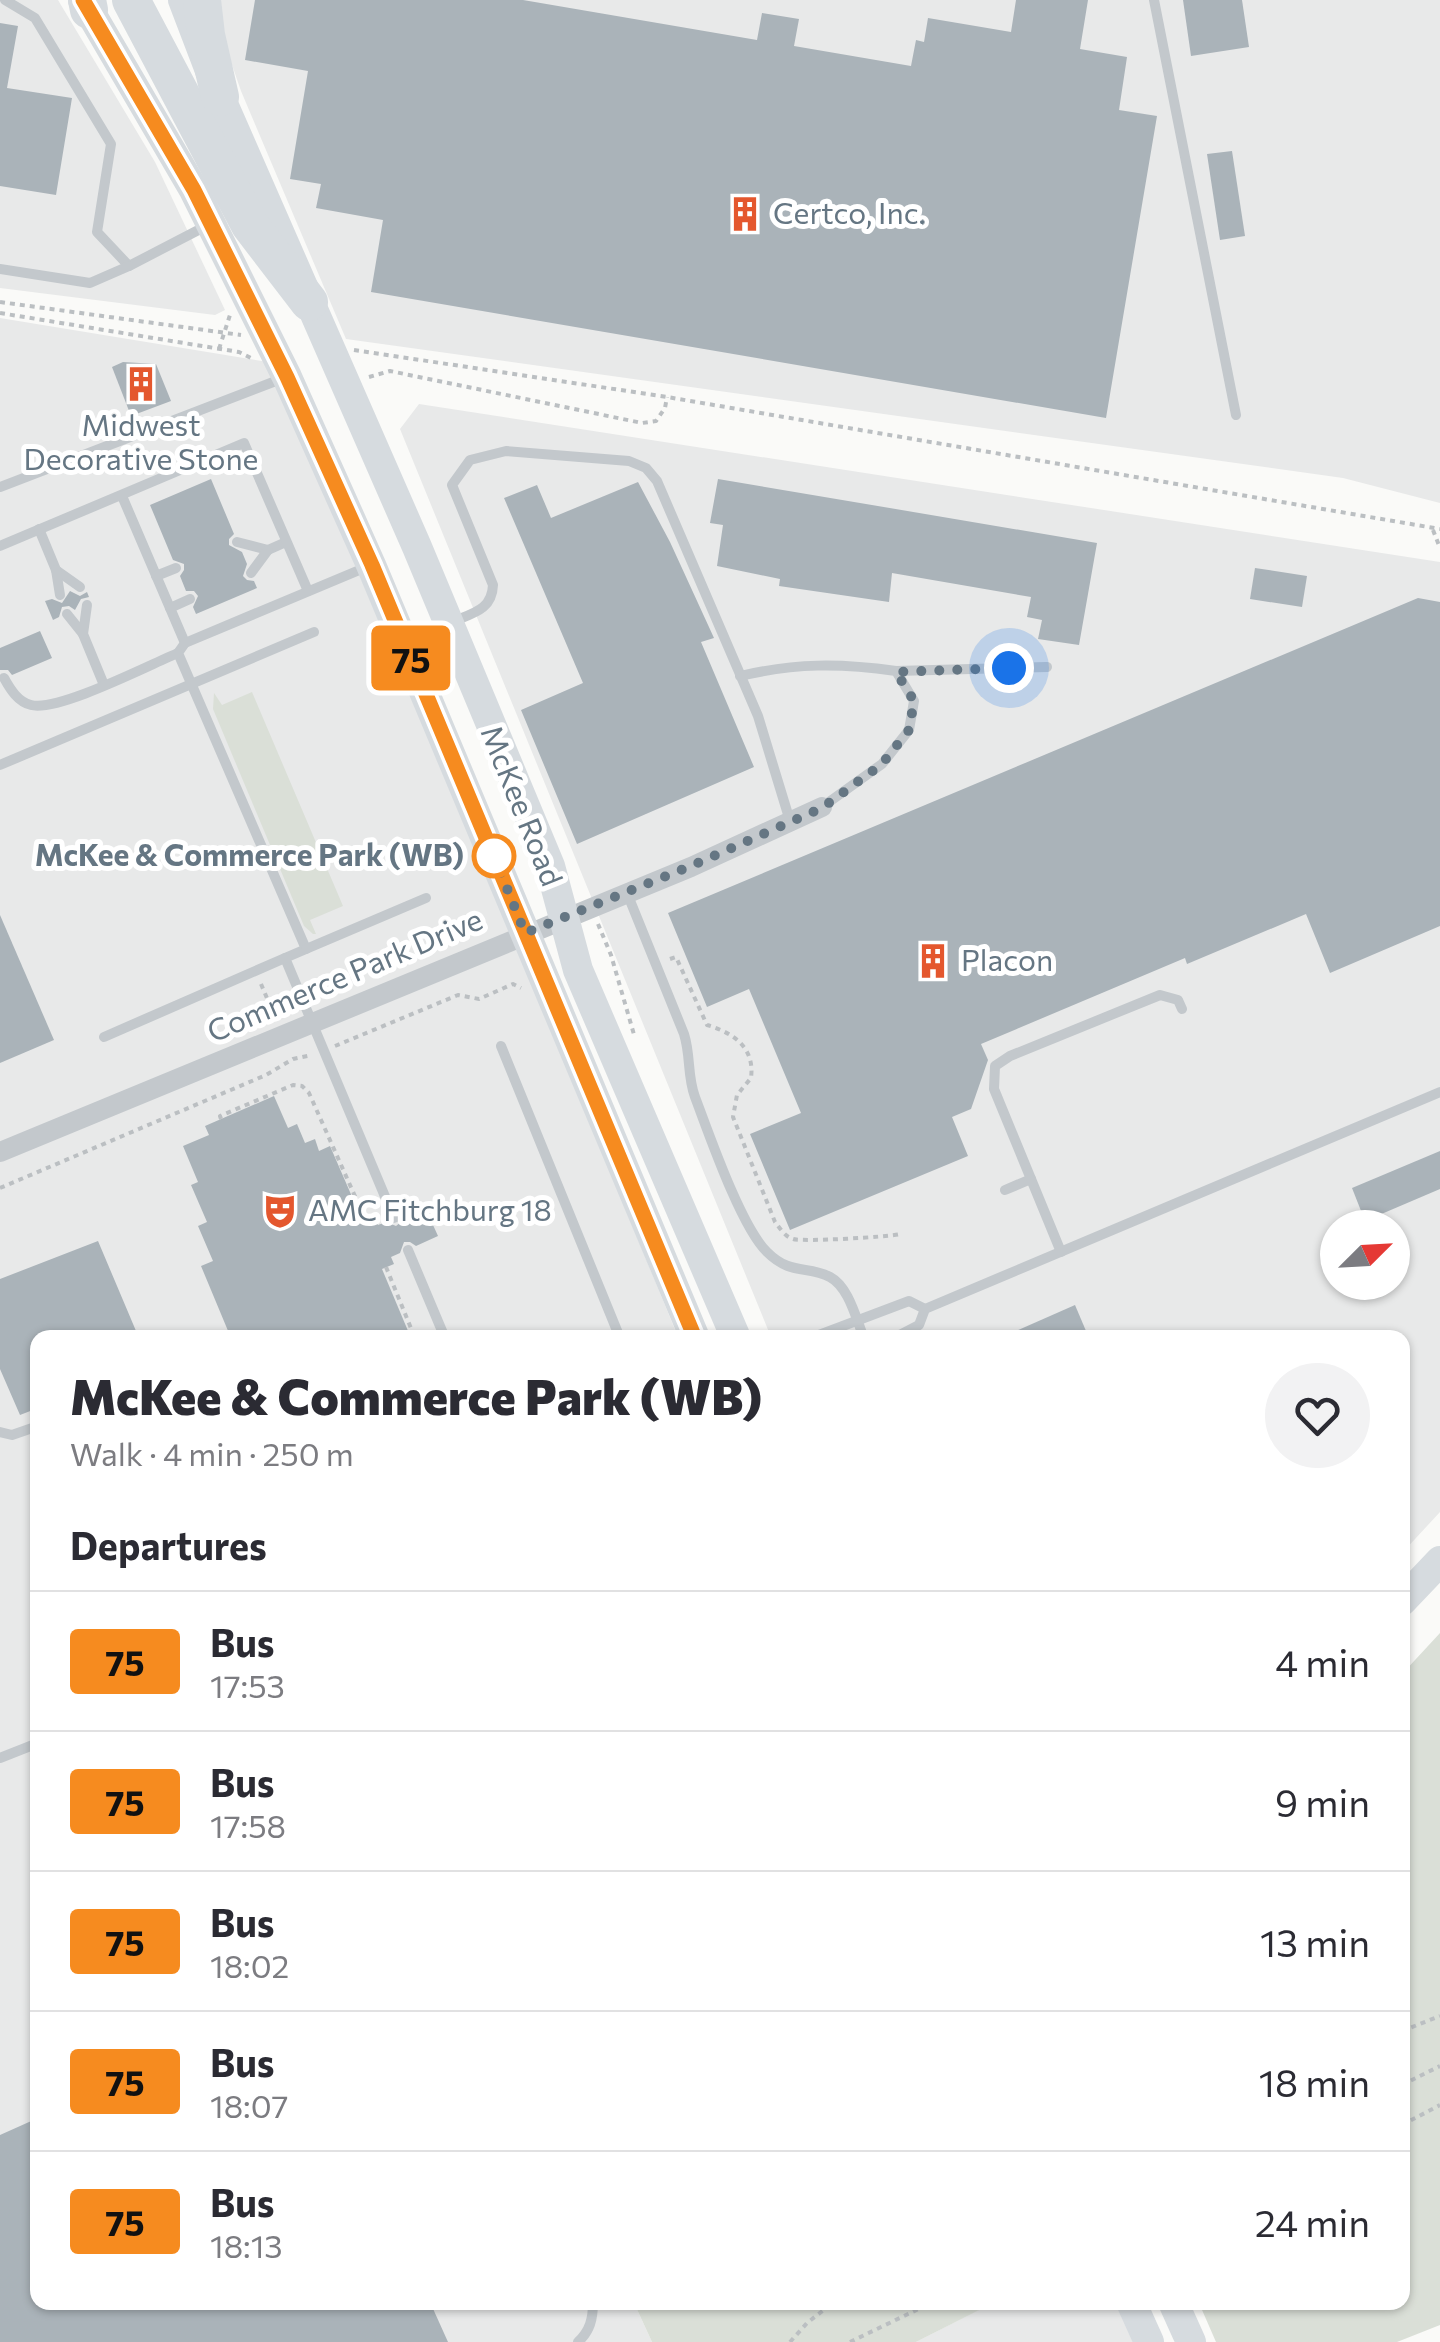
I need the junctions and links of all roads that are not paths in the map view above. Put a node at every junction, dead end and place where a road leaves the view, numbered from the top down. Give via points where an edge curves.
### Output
1 (4, 0) edge
2 (131, 0) edge
3 (183, 0) edge
4 (202, 0) edge
5 (1154, 0) edge
6 (86, 3) edge
7 (220, 96) junction
8 (211, 224) junction
9 (129, 266) junction
10 (0, 268) edge
11 (309, 302) junction
12 (287, 377) junction
13 (1236, 415) dead end
14 (327, 464) junction
15 (0, 487) edge
16 (122, 496) junction
17 (407, 524) junction
18 (40, 530) junction
19 (237, 542) dead end
20 (286, 542) junction
21 (0, 546) edge
22 (268, 550) junction
23 (372, 565) junction
24 (176, 568) dead end
25 (56, 570) junction
26 (251, 573) dead end
27 (156, 576) junction
28 (80, 587) dead end
29 (308, 591) junction
30 (60, 595) dead end
31 (190, 599) dead end
32 (87, 605) dead end
33 (170, 608) junction
34 (67, 614) dead end
35 (447, 624) junction
36 (314, 632) dead end
37 (82, 634) junction
38 (182, 648) junction
39 (1047, 667) dead end
40 (896, 672) junction
41 (740, 676) junction
42 (4, 678) dead end
43 (191, 683) junction
44 (104, 685) junction
45 (0, 764) edge
46 (822, 808) joint
47 (790, 821) junction
48 (627, 893) junction
49 (426, 898) dead end
50 (564, 917) junction
51 (525, 933) junction
52 (306, 950) junction
53 (285, 958) junction
54 (1182, 1009) dead end
55 (312, 1023) junction
56 (104, 1037) dead end
57 (500, 1046) dead end
58 (1440, 1092) edge
59 (0, 1152) edge
60 (1031, 1179) junction
61 (1005, 1190) dead end
62 (394, 1218) dead end
63 (408, 1250) dead end
64 (1062, 1252) junction
65 (926, 1309) junction
66 (856, 1319) junction
67 (441, 1330) edge
68 (617, 1330) edge
69 (692, 1330) edge
70 (733, 1330) edge
71 (831, 1330) edge
72 (861, 1330) edge
73 (909, 1330) edge
74 (30, 1429) edge
75 (0, 1432) edge
76 (1440, 1562) edge
77 (1410, 1593) edge
78 (30, 1745) edge
79 (0, 1758) edge
80 (593, 2310) edge
81 (1135, 2310) edge
82 (1176, 2310) edge
83 (578, 2342) edge
84 (1149, 2342) edge
85 (1190, 2342) edge

1 - 9 lane via 35,18 110,144 97,232
2 - 11 highway via 250,224
3 - 7 main road, McKee Road
4 - 7 highway
5 - 13 lane
6 - 8 main road, McKee Road
7 - 11 main road, McKee Road
8 - 9 lane
8 - 12 main road, McKee Road
9 - 10 lane via 90,283
11 - 17 main road, McKee Road
12 - 14 main road, McKee Road
12 - 15 lane
14 - 17 main road via 374,525 385,531
14 - 23 main road, McKee Road
16 - 18 lane
16 - 20 lane via 244,443
16 - 27 lane
17 - 35 main road, McKee Road
18 - 21 lane
18 - 25 lane
19 - 22 lane
20 - 22 lane
20 - 29 lane
22 - 26 lane
23 - 29 lane
23 - 35 main road via 402,574
23 - 51 main road, McKee Road
24 - 27 lane
25 - 28 lane
25 - 30 lane
27 - 33 lane
29 - 38 lane
31 - 33 lane
32 - 37 lane
33 - 38 lane
34 - 37 lane
35 - 41 lane via 492,598 493,584 452,485 470,460 506,451 629,461 657,482
35 - 50 main road, McKee Road via 550,866
36 - 43 lane
37 - 44 lane
38 - 43 lane
38 - 44 lane
39 - 40 lane
40 - 41 lane via 846,664
40 - 46 lane via 914,701 909,730 882,764
41 - 47 lane
42 - 44 lane via 31,705 55,704
43 - 45 lane
43 - 52 lane
46 - 47 street, Commerce Park Drive
47 - 48 street, Commerce Park Drive
48 - 50 street, Commerce Park Drive
48 - 66 lane via 691,1055 695,1097 756,1240 782,1264 839,1284
49 - 52 lane
50 - 51 street, Commerce Park Drive
50 - 70 main road, McKee Road via 578,970
51 - 55 street, Commerce Park Drive
51 - 69 main road, McKee Road
52 - 53 lane
53 - 55 lane
53 - 56 lane
54 - 60 lane via 1178,1000 1160,995 995,1066 994,1089
55 - 59 street, Commerce Park Drive
55 - 62 lane
57 - 68 lane
58 - 64 lane
60 - 61 lane
60 - 64 lane
63 - 67 lane
64 - 65 lane
65 - 66 lane via 910,1301
65 - 73 lane
66 - 71 lane
66 - 72 lane
74 - 75 lane
76 - 77 main road
78 - 79 lane
80 - 83 lane
81 - 84 main road
82 - 85 main road

